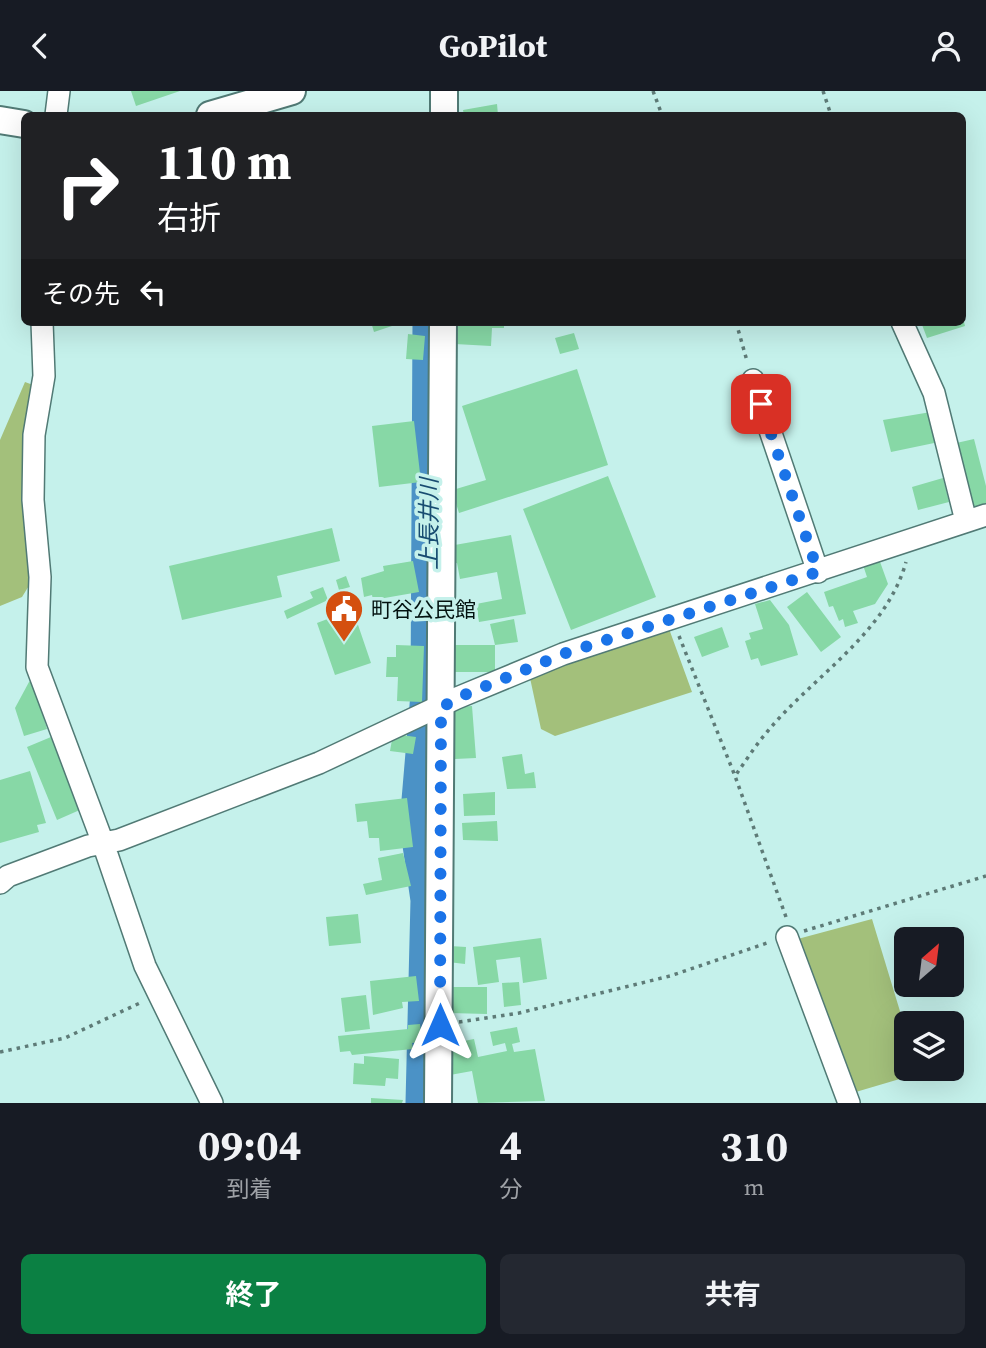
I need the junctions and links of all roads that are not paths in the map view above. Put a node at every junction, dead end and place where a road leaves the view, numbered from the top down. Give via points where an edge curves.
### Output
1 (59, 91) edge
2 (292, 91) edge
3 (444, 91) edge
4 (56, 112) edge
5 (220, 112) edge
6 (444, 112) edge
7 (0, 120) edge
8 (21, 124) edge
9 (43, 326) edge
10 (443, 326) edge
11 (904, 326) edge
12 (753, 380) road end
13 (976, 518) edge
14 (818, 572) junction
15 (441, 708) junction
16 (103, 843) junction
17 (0, 883) edge
18 (790, 936) road end
19 (212, 1103) edge
20 (438, 1103) edge
21 (849, 1103) edge

1 - 4 street
2 - 5 street
3 - 6 street
7 - 8 street
9 - 16 street via 44,376 34,435 40,598 37,667
10 - 15 street
11 - 13 street via 934,393
12 - 14 street
13 - 14 street
14 - 15 street via 563,654
15 - 16 street via 320,763
15 - 20 street
16 - 17 street via 8,876
16 - 19 street via 145,966
18 - 21 street

